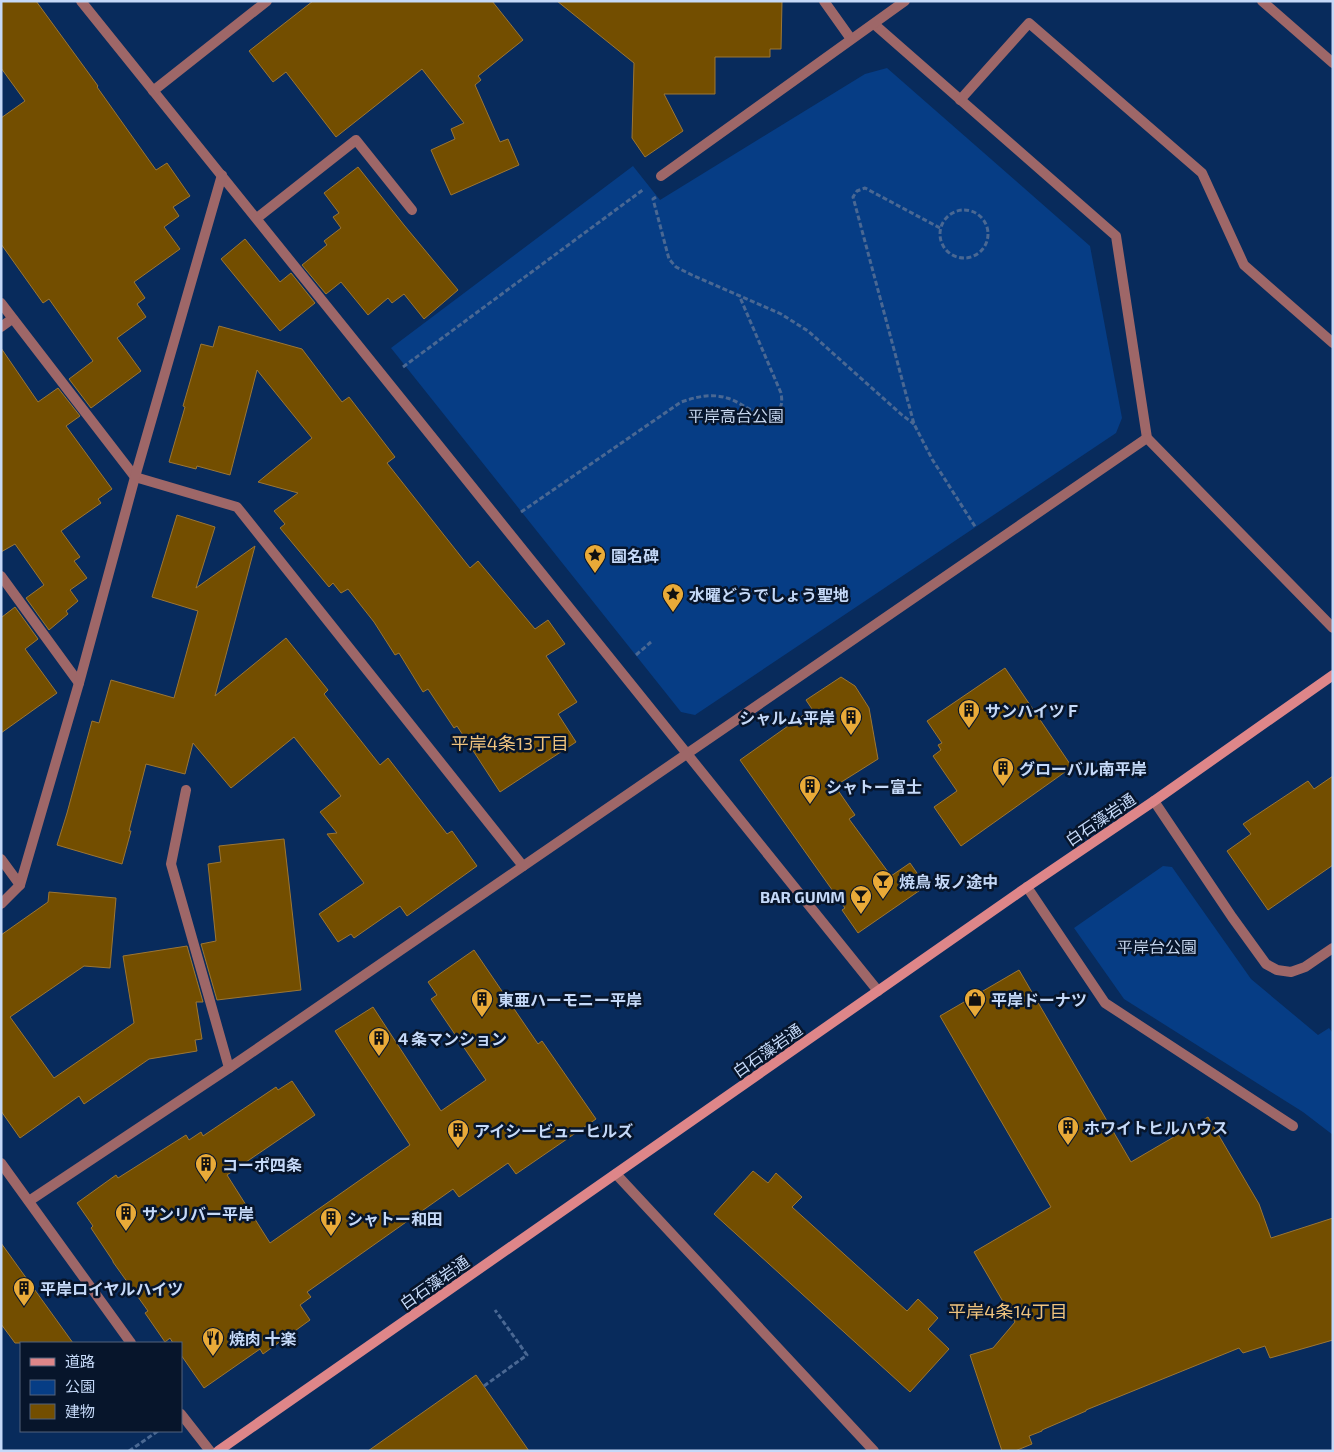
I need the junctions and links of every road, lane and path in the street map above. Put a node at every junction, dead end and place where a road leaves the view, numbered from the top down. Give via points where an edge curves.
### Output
1 (81, 1) edge
2 (267, 1) edge
3 (824, 1) edge
4 (905, 1) edge
5 (1262, 1) edge
6 (874, 24) junction
7 (852, 40) junction
8 (1333, 63) edge
9 (153, 91) junction
10 (960, 100) junction
11 (222, 175) junction
12 (662, 176) dead end
13 (648, 186) dead end
14 (658, 196) dead end
15 (412, 210) dead end
16 (257, 218) junction
17 (940, 228) junction
18 (740, 295) junction
19 (1, 304) edge
20 (12, 319) junction
21 (1, 327) edge
22 (1333, 343) edge
23 (403, 367) dead end
24 (914, 424) junction
25 (1147, 438) junction
26 (135, 477) junction
27 (518, 514) dead end
28 (977, 530) dead end
29 (1, 576) edge
30 (1333, 628) edge
31 (652, 642) dead end
32 (636, 655) dead end
33 (1333, 675) edge
34 (79, 683) junction
35 (687, 752) junction
36 (186, 790) dead end
37 (1154, 801) junction
38 (1, 859) edge
39 (523, 866) junction
40 (20, 885) junction
41 (1027, 887) junction
42 (1, 904) edge
43 (1333, 948) edge
44 (878, 991) junction
45 (229, 1068) junction
46 (1293, 1126) dead end
47 (3, 1169) edge
48 (616, 1174) junction
49 (29, 1201) junction
50 (495, 1310) dead end
51 (130, 1342) edge
52 (484, 1386) dead end
53 (182, 1415) edge
54 (157, 1432) edge
55 (129, 1451) edge
56 (210, 1451) edge
57 (218, 1451) edge
58 (874, 1451) edge

1 - 9 street
2 - 9 street
3 - 7 street
4 - 6 street
5 - 8 street
6 - 7 street
6 - 10 street
7 - 12 street
9 - 11 street
10 - 22 street via 1029,23 1202,173 1244,265
10 - 25 street via 1116,236
11 - 16 street
11 - 26 street
13 - 23 path
14 - 18 path via 654,199 669,259 676,267
15 - 16 street via 356,140
16 - 35 street
17 - 17 path via 948,215 969,210 986,225 987,240 983,248 970,257 954,256 942,244
17 - 24 path via 864,188 853,197
18 - 24 path via 808,331
18 - 27 path via 781,393 779,410 764,415 727,398 712,395 681,402
19 - 20 street
20 - 21 street
20 - 26 street
24 - 28 path
25 - 30 street
25 - 35 street
26 - 34 street
26 - 39 street via 237,508
29 - 34 street
31 - 32 path
33 - 37 main road, 白石藻岩通
34 - 40 street
35 - 39 street
35 - 44 street
36 - 45 street via 171,864
37 - 41 main road, 白石藻岩通
37 - 43 street via 1266,964 1291,972 1305,967
38 - 40 street
39 - 45 street
40 - 42 street
41 - 44 main road, 白石藻岩通
41 - 46 street via 1105,1003
44 - 48 main road, 白石藻岩通
45 - 49 street
47 - 49 street
48 - 57 main road, 白石藻岩通
48 - 58 street
49 - 51 street
50 - 52 path via 526,1355
53 - 56 street
54 - 55 path

